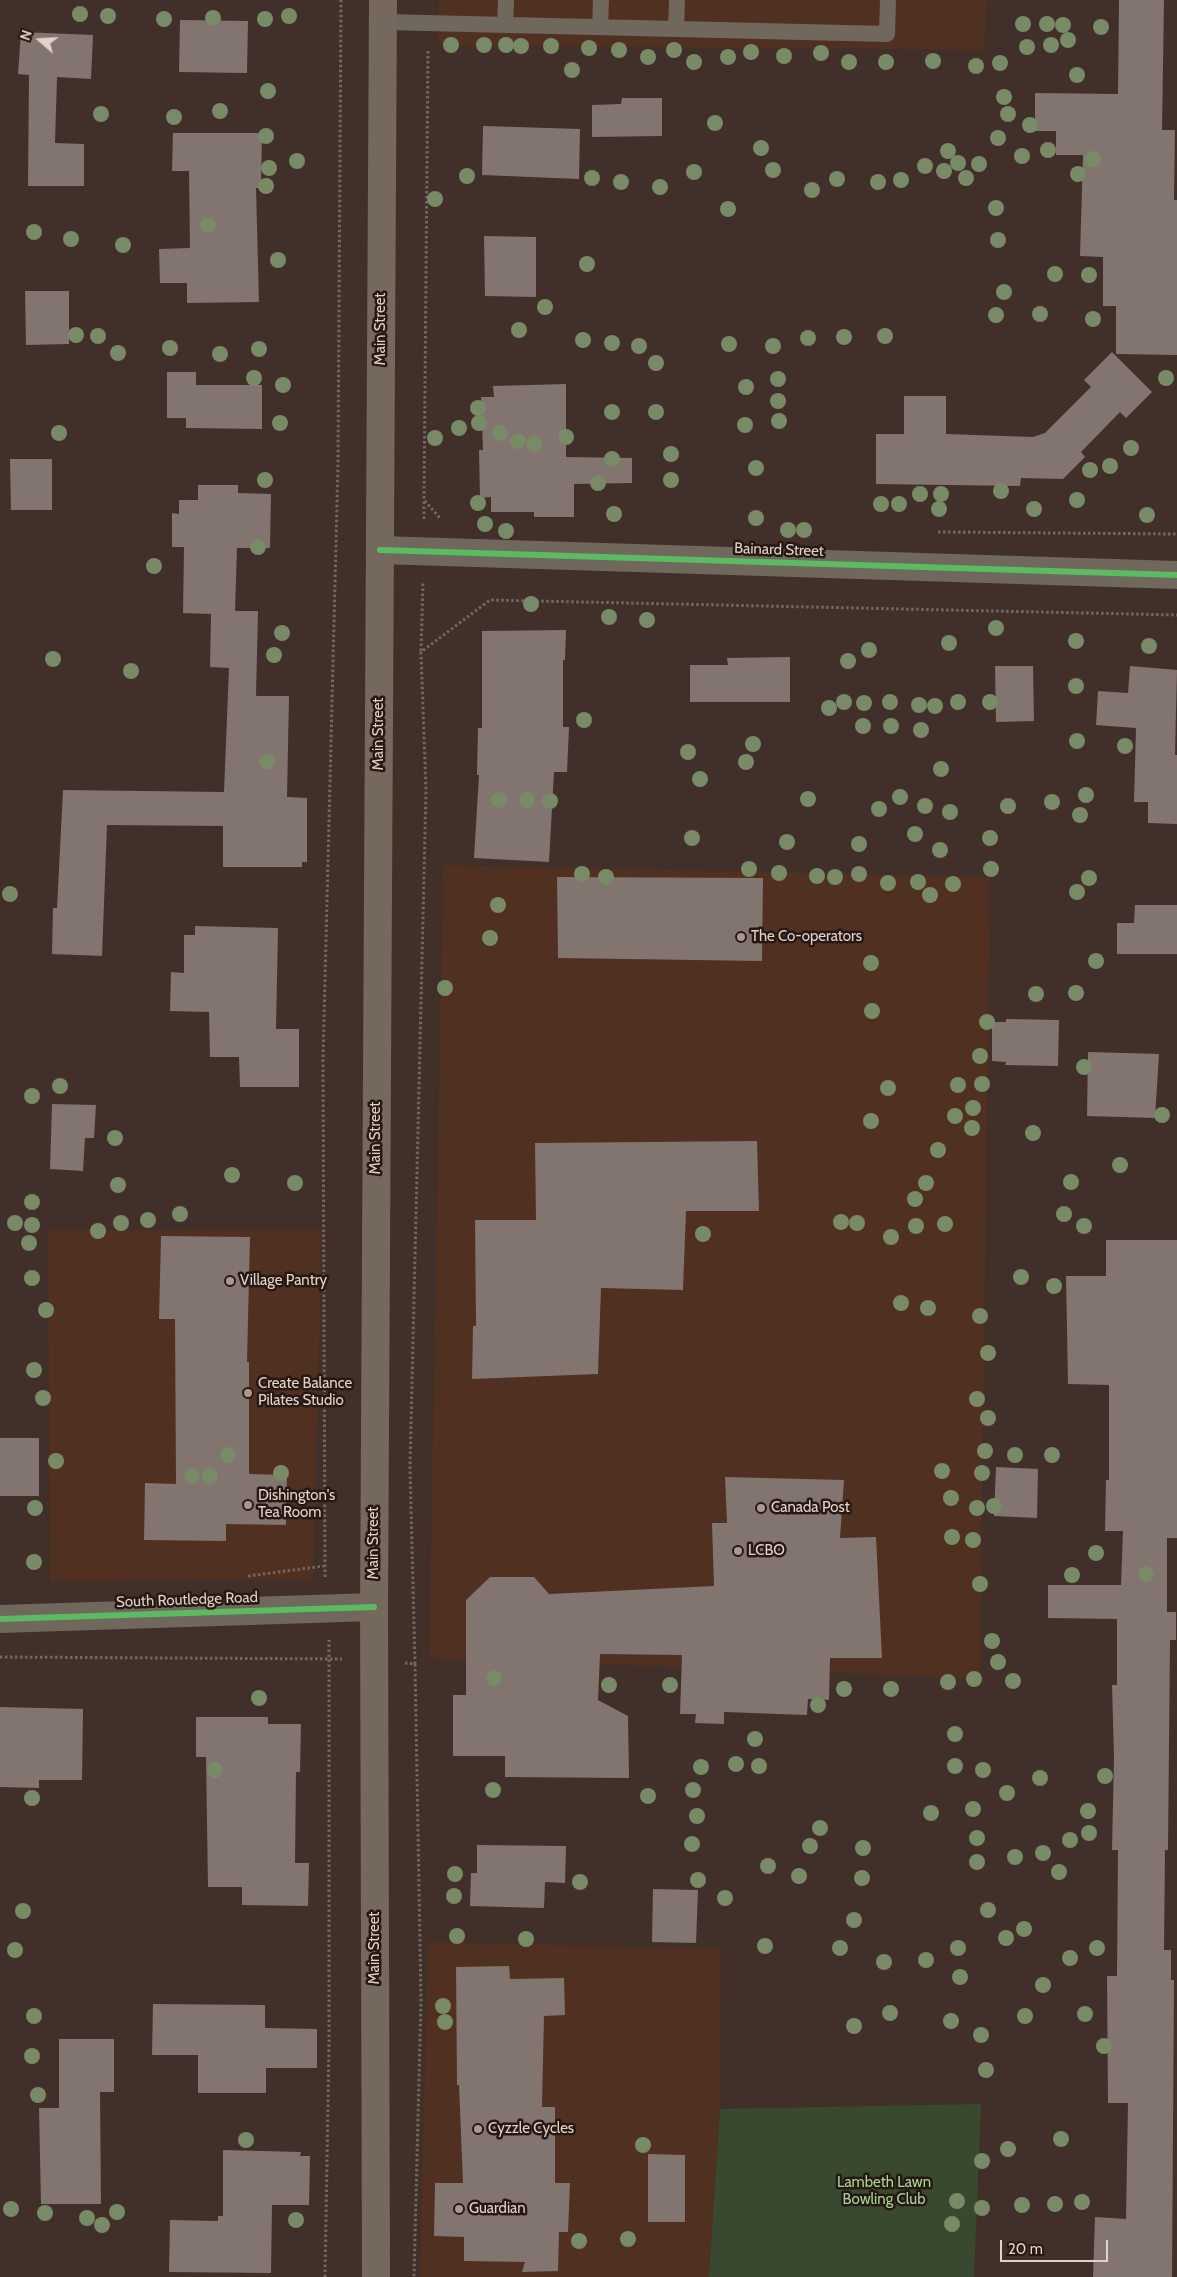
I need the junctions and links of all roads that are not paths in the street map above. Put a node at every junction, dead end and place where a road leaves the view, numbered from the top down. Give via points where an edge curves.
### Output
1 (506, 0) edge
2 (601, 0) edge
3 (677, 0) edge
4 (888, 0) edge
5 (383, 11) edge
6 (505, 26) junction
7 (600, 28) junction
8 (676, 29) junction
9 (380, 550) junction
10 (1177, 575) edge
11 (374, 1607) junction
12 (0, 1619) edge
13 (376, 2277) edge

1 - 6 lane
2 - 7 lane
3 - 8 lane
4 - 8 lane via 888,34
5 - 6 lane
5 - 9 main road, Main Street
6 - 7 lane
7 - 8 lane
9 - 10 street, Bainard Street
9 - 11 main road, Main Street
11 - 12 street, South Routledge Road
11 - 13 main road, Main Street

